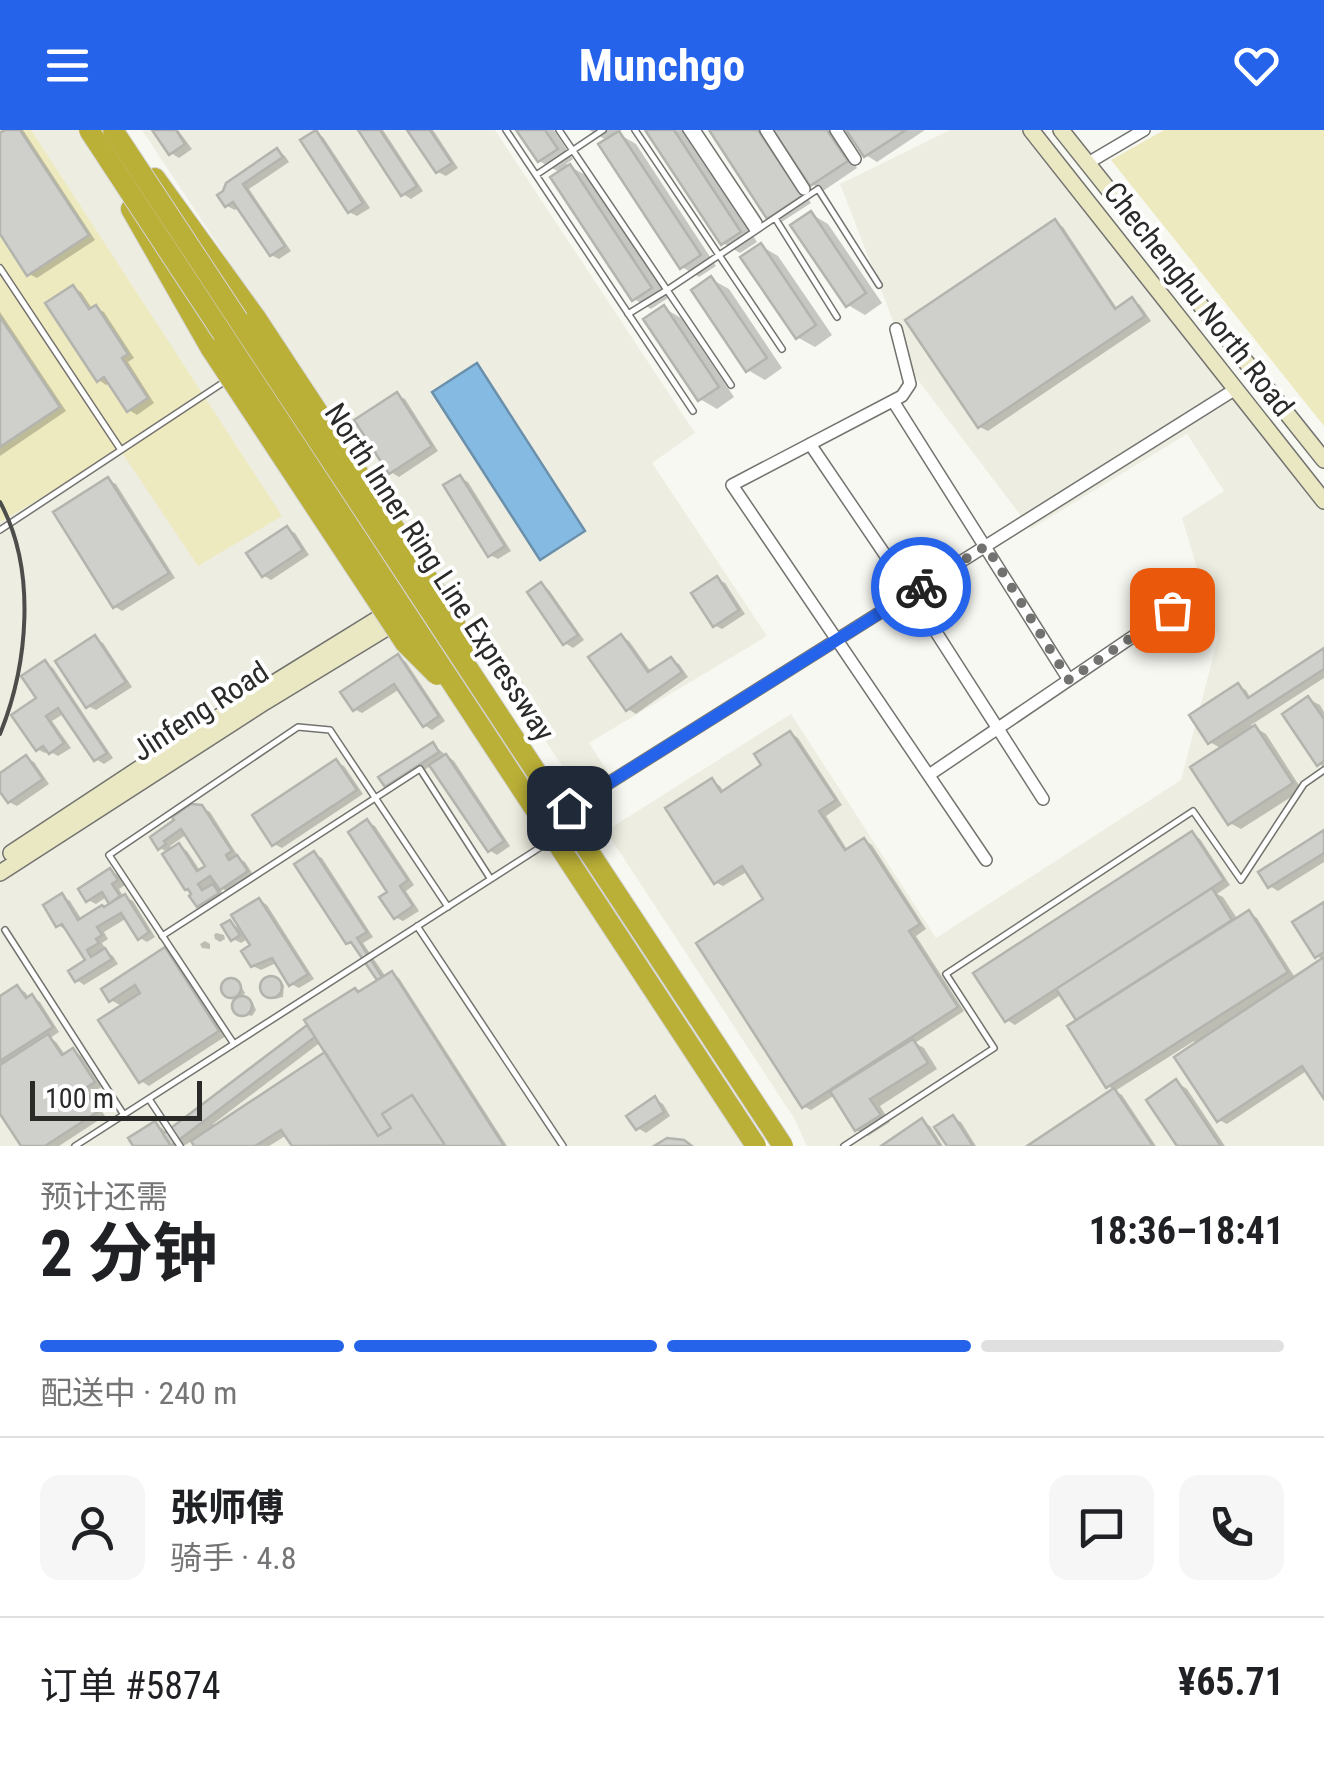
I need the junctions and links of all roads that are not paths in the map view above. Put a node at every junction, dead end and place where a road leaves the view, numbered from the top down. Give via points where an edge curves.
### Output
1 (89, 130) edge
2 (113, 130) edge
3 (506, 130) edge
4 (560, 130) edge
5 (603, 130) edge
6 (634, 130) edge
7 (686, 130) edge
8 (694, 130) edge
9 (766, 130) edge
10 (836, 130) edge
11 (1031, 130) edge
12 (1062, 130) edge
13 (1144, 130) edge
14 (573, 150) junction
15 (855, 159) dead end
16 (1088, 164) junction
17 (151, 172) dead end
18 (536, 175) junction
19 (804, 188) dead end
20 (123, 194) dead end
21 (774, 218) junction
22 (755, 227) junction
23 (719, 255) junction
24 (0, 268) edge
25 (879, 284) dead end
26 (667, 290) junction
27 (628, 314) junction
28 (837, 317) dead end
29 (896, 328) dead end
30 (782, 348) dead end
31 (239, 372) dead end
32 (731, 385) dead end
33 (1234, 390) junction
34 (893, 401) junction
35 (693, 411) dead end
36 (810, 444) junction
37 (121, 450) junction
38 (1324, 460) edge
39 (1324, 500) edge
40 (0, 530) edge
41 (986, 546) junction
42 (911, 593) junction
43 (1172, 610) dead end
44 (838, 639) junction
45 (1069, 680) junction
46 (997, 729) junction
47 (519, 766) junction
48 (1324, 770) edge
49 (929, 775) junction
50 (375, 797) junction
51 (1043, 799) dead end
52 (569, 808) dead end
53 (547, 843) dead end
54 (0, 860) edge
55 (986, 860) dead end
56 (0, 872) edge
57 (490, 878) junction
58 (448, 906) junction
59 (417, 926) junction
60 (5, 930) dead end
61 (162, 936) junction
62 (234, 1044) junction
63 (149, 1099) junction
64 (124, 1115) junction
65 (75, 1146) edge
66 (180, 1146) edge
67 (563, 1146) edge
68 (756, 1146) edge
69 (783, 1146) edge
70 (844, 1146) edge

1 - 47 highway, North Inner Ring Line Expressway, bridge
2 - 47 highway, North Inner Ring Line Expressway, bridge
3 - 18 lane
4 - 14 lane
5 - 14 lane
6 - 23 lane
7 - 22 lane
8 - 22 street
9 - 19 street
10 - 15 street
11 - 33 street, Chechenghu North Road
12 - 16 street, Chechenghu North Road
13 - 16 street
14 - 18 lane
14 - 26 lane
16 - 38 street, Chechenghu North Road
17 - 47 highway, bridge via 451,614
18 - 27 lane
20 - 47 highway, bridge via 211,349 405,644
21 - 22 lane
21 - 25 lane via 818,189
21 - 28 lane
22 - 23 lane
23 - 26 lane
23 - 30 lane
24 - 37 lane
26 - 27 lane
26 - 32 lane
27 - 35 lane
29 - 34 street via 910,384
31 - 37 lane
33 - 39 street, Chechenghu North Road
33 - 41 street
34 - 36 street
34 - 41 street
36 - 42 street
36 - 44 street via 732,485
37 - 40 lane
41 - 42 street
41 - 45 street
42 - 44 street
42 - 46 street
43 - 45 street
44 - 49 street
44 - 52 street
45 - 46 street
46 - 49 street
46 - 51 street
47 - 68 highway, North Inner Ring Line Expressway, bridge
47 - 69 highway, North Inner Ring Line Expressway, bridge
48 - 70 lane via 1304,784 1242,880 1194,811 946,974 994,1048
49 - 55 street
50 - 57 lane via 420,769
50 - 58 lane
50 - 61 lane
50 - 61 lane via 330,730 298,727 109,855
53 - 57 lane
54 - 56 street, Jinfeng Road via 196,731 428,594
57 - 58 lane
58 - 59 lane
59 - 62 lane
59 - 67 lane
60 - 64 lane
61 - 62 lane
62 - 63 lane
63 - 64 lane
63 - 66 lane
64 - 65 lane

